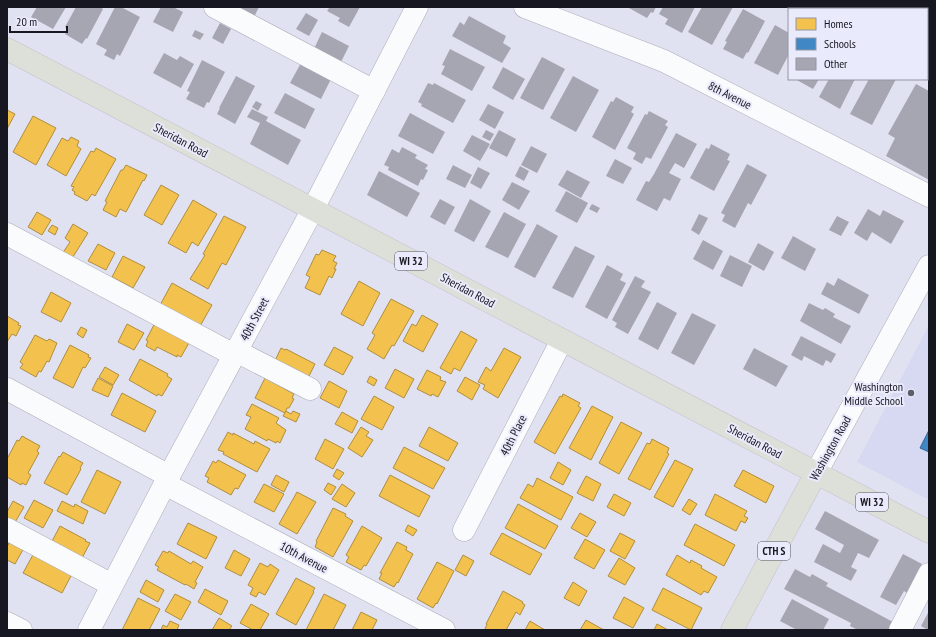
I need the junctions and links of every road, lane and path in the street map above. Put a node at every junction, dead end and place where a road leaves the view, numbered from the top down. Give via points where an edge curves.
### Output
1 (215, 7) edge
2 (417, 7) edge
3 (525, 7) edge
4 (550, 11) edge
5 (7, 49) edge
6 (374, 91) junction
7 (929, 196) edge
8 (313, 209) junction
9 (7, 234) edge
10 (929, 266) edge
11 (562, 340) junction
12 (235, 353) junction
13 (7, 389) edge
14 (310, 389) dead end
15 (816, 473) junction
16 (167, 480) junction
17 (7, 529) edge
18 (464, 530) dead end
19 (929, 532) edge
20 (929, 574) edge
21 (112, 585) junction
22 (7, 622) edge
23 (21, 630) edge
24 (89, 630) edge
25 (444, 630) edge
26 (732, 630) edge
27 (900, 630) edge

1 - 6 street
2 - 6 street, 40th Street
3 - 4 street, 8th Avenue
4 - 7 street, 8th Avenue via 664,61
5 - 8 main road, Sheridan Road / WI 32
6 - 8 street, 40th Street
8 - 11 main road, Sheridan Road / WI 32
8 - 12 street, 40th Street
9 - 12 street
10 - 15 street, Washington Road
11 - 15 main road, Sheridan Road / WI 32
11 - 18 street, 40th Place
12 - 14 street
12 - 16 street, 40th Street
13 - 16 street, 10th Avenue
15 - 19 main road, Sheridan Road / WI 32
15 - 26 main road, Washington Road / CTH S
16 - 21 street, 40th Street
16 - 25 street, 10th Avenue
17 - 21 street
20 - 27 street
21 - 24 street, 40th Street
22 - 23 street

